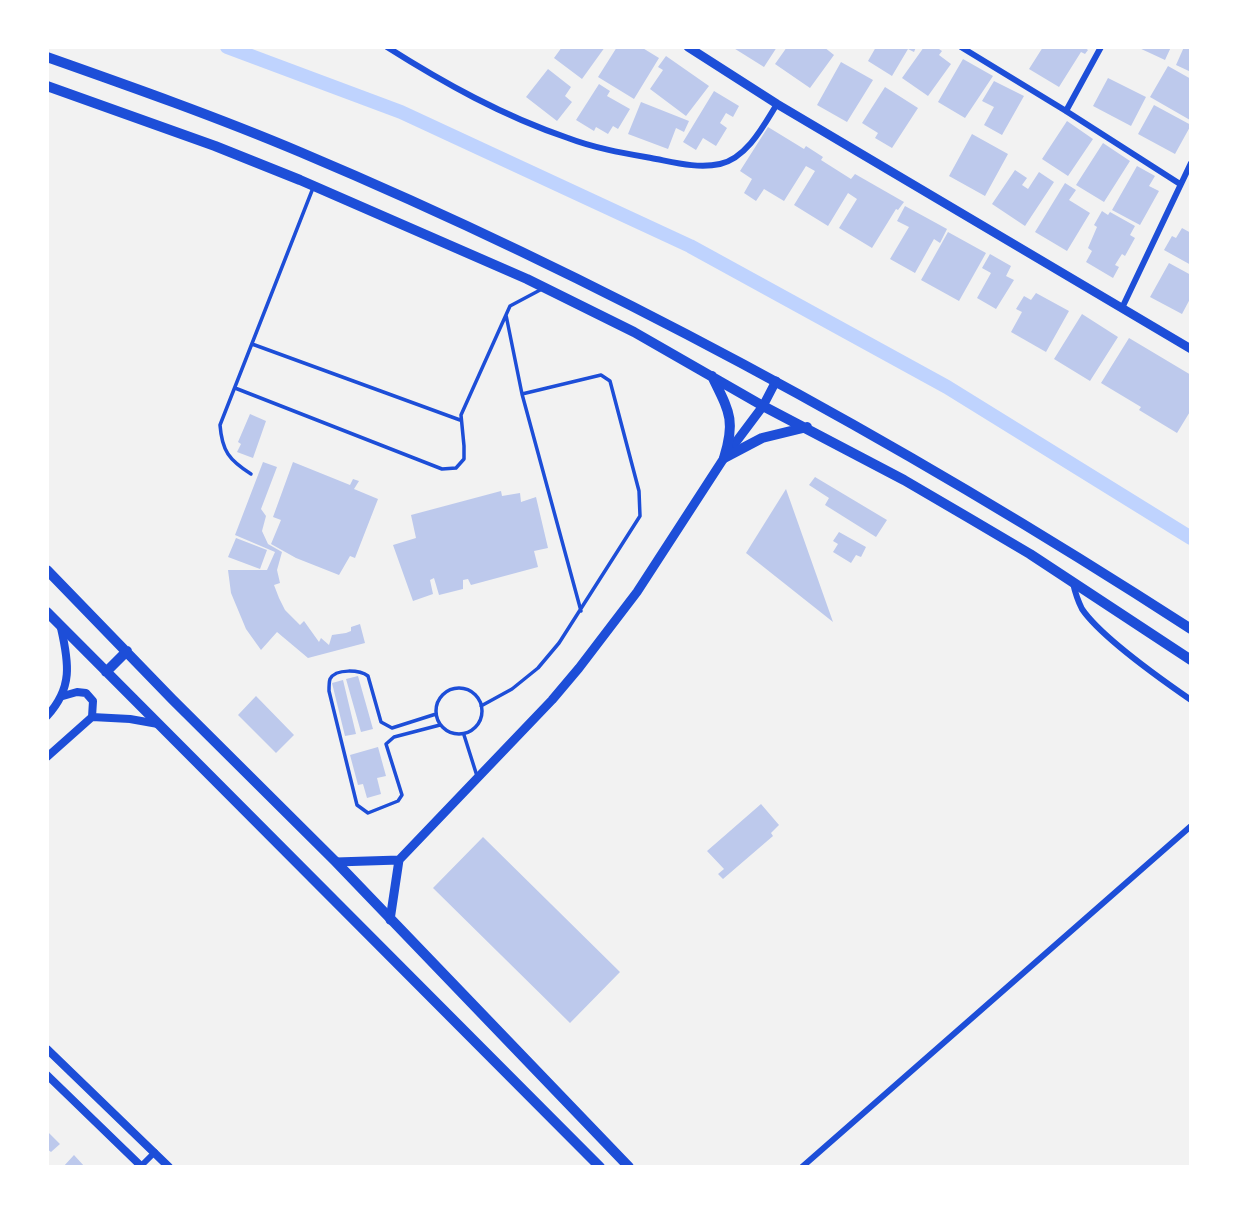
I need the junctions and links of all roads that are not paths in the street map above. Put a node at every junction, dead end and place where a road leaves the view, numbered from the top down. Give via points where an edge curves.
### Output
1 (387, 47) edge
2 (688, 47) edge
3 (961, 47) edge
4 (1101, 47) edge
5 (47, 57) edge
6 (47, 86) edge
7 (777, 104) junction
8 (1066, 111) junction
9 (1191, 163) edge
10 (1180, 184) junction
11 (314, 186) junction
12 (545, 288) junction
13 (1122, 308) junction
14 (506, 315) junction
15 (252, 344) junction
16 (1191, 349) edge
17 (712, 376) junction
18 (776, 381) junction
19 (234, 388) junction
20 (522, 394) junction
21 (763, 405) junction
22 (461, 421) junction
23 (807, 427) junction
24 (724, 458) junction
25 (251, 474) dead end
26 (47, 570) edge
27 (1072, 582) junction
28 (581, 611) junction
29 (47, 612) edge
30 (61, 626) junction
31 (1191, 629) edge
32 (127, 651) junction
33 (1191, 660) edge
34 (106, 672) junction
35 (63, 696) junction
36 (1191, 700) edge
37 (481, 706) junction
38 (436, 714) junction
39 (47, 716) edge
40 (92, 717) junction
41 (159, 724) junction
42 (440, 725) junction
43 (464, 734) junction
44 (47, 757) edge
45 (477, 776) junction
46 (1191, 826) edge
47 (400, 860) junction
48 (336, 862) junction
49 (390, 920) junction
50 (47, 1049) edge
51 (47, 1074) edge
52 (155, 1152) junction
53 (141, 1166) edge
54 (169, 1167) edge
55 (600, 1167) edge
56 (629, 1167) edge
57 (803, 1167) edge

1 - 7 street via 447,85 569,139 695,166 722,164 735,156 755,139
2 - 7 main road
3 - 8 street
4 - 8 street
5 - 18 main road via 301,152 558,269
6 - 11 main road
7 - 13 main road
8 - 10 street
9 - 10 street
10 - 13 street
11 - 12 main road
11 - 15 lane
12 - 14 lane via 510,306
12 - 17 main road
13 - 16 main road
14 - 20 lane
14 - 22 lane
15 - 19 lane
15 - 22 lane
17 - 21 main road
17 - 24 main road via 732,422
18 - 21 main road
18 - 31 main road via 953,480
19 - 22 lane via 442,470 456,468 464,459
19 - 25 lane via 220,425 222,444 235,464
20 - 28 lane
20 - 28 lane via 601,375 610,381 614,395 639,491 640,516
21 - 23 main road
21 - 24 main road
23 - 24 main road via 762,438
23 - 27 main road via 969,517
24 - 45 main road via 637,592 579,668
26 - 32 highway
27 - 33 main road
27 - 36 street via 1091,620
28 - 37 lane via 538,668
29 - 30 highway
30 - 34 highway
30 - 35 street via 68,663
32 - 34 highway
32 - 48 highway
34 - 41 highway
35 - 39 street
35 - 40 street via 86,693 93,701
37 - 38 lane via 472,692 458,688 439,699
37 - 43 lane via 477,726
38 - 42 lane
38 - 42 lane via 387,727 381,722 368,676 357,670 330,678 329,691 357,805 368,813 398,801 401,794 386,744 394,737
40 - 41 street
40 - 44 street
41 - 55 highway
42 - 43 lane via 449,733
43 - 45 lane
45 - 47 main road
46 - 57 street
47 - 48 main road
47 - 49 main road
48 - 49 highway
49 - 56 highway
50 - 52 street
51 - 53 street
52 - 53 street
52 - 54 street

